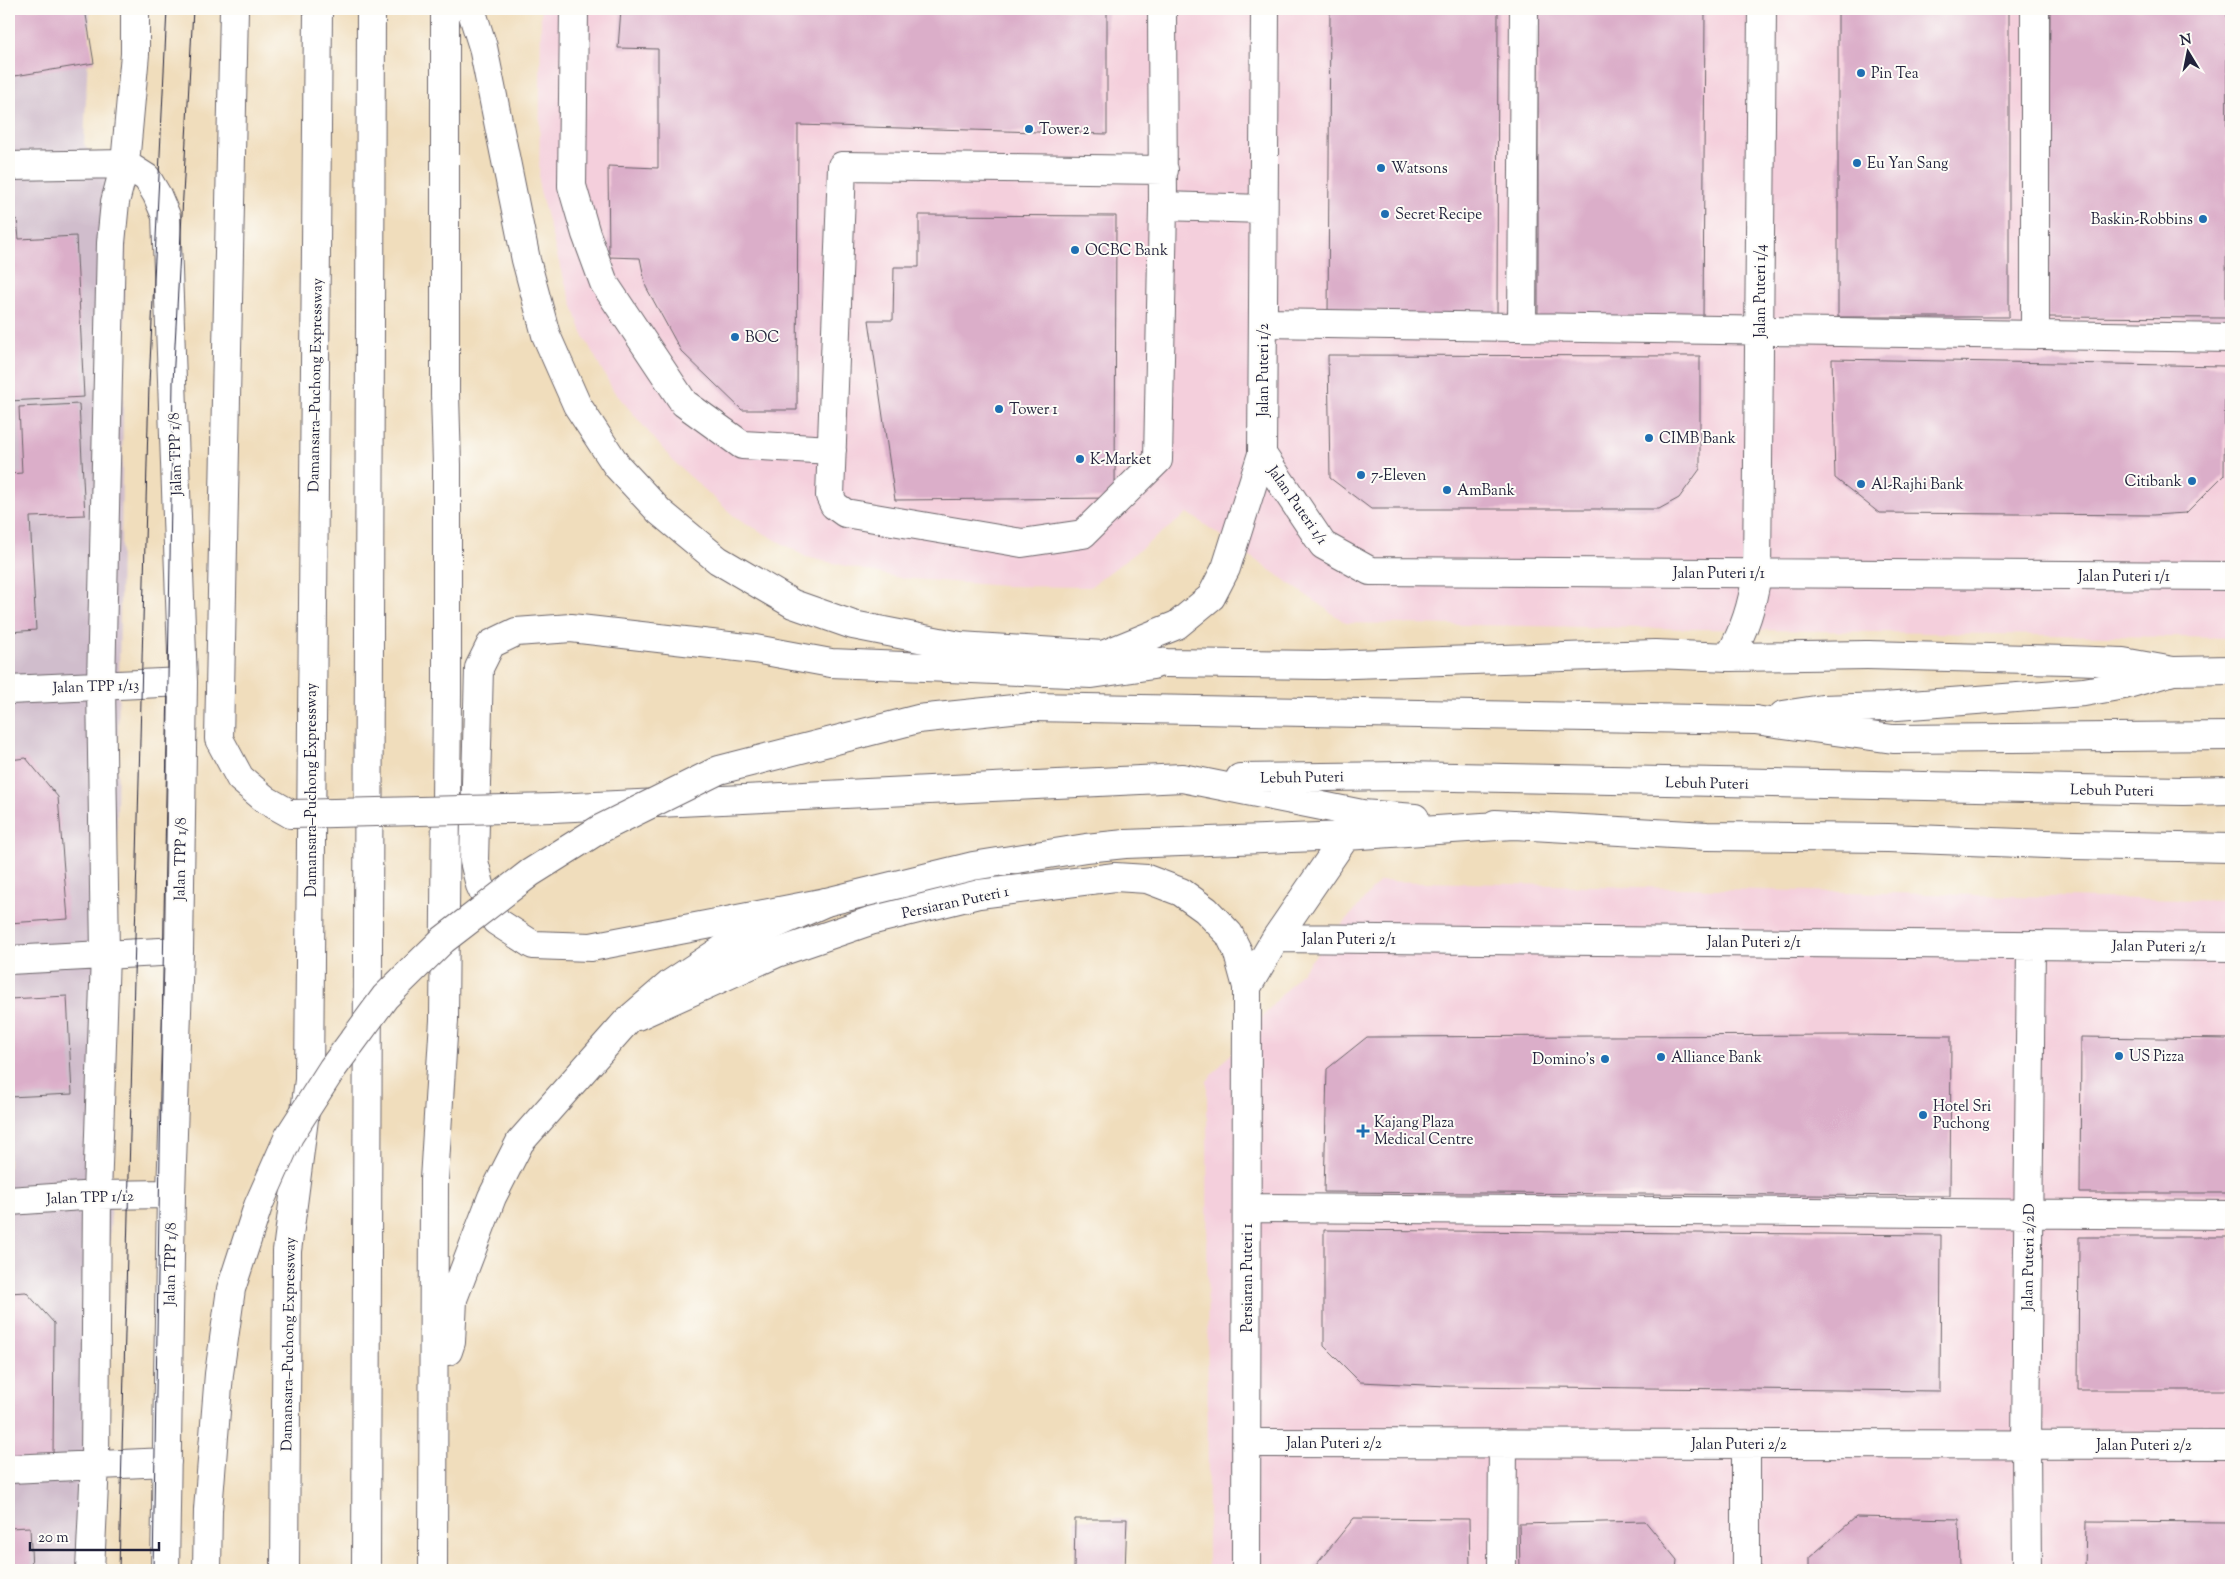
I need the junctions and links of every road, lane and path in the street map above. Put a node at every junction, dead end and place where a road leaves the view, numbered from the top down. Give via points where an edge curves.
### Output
1 (134, 9) edge
2 (234, 9) edge
3 (318, 9) edge
4 (371, 9) edge
5 (445, 9) edge
6 (471, 9) edge
7 (574, 9) edge
8 (1162, 9) edge
9 (1265, 9) edge
10 (1524, 9) edge
11 (1762, 9) edge
12 (2035, 9) edge
13 (125, 164) junction
14 (9, 166) edge
15 (1164, 170) junction
16 (1164, 206) junction
17 (1263, 209) junction
18 (1263, 323) junction
19 (1522, 327) junction
20 (1759, 331) junction
21 (2035, 335) junction
22 (2231, 338) edge
23 (832, 450) junction
24 (1262, 454) junction
25 (1757, 574) junction
26 (2231, 576) edge
27 (1103, 655) junction
28 (1729, 657) junction
29 (1166, 662) junction
30 (2231, 670) edge
31 (2173, 671) junction
32 (183, 682) junction
33 (101, 685) junction
34 (9, 690) edge
35 (1755, 720) junction
36 (2231, 736) edge
37 (1182, 778) junction
38 (2231, 790) edge
39 (1513, 825) junction
40 (1346, 836) junction
41 (2231, 848) edge
42 (826, 902) junction
43 (1276, 938) junction
44 (2031, 944) junction
45 (2231, 947) edge
46 (179, 951) junction
47 (105, 954) junction
48 (9, 960) edge
49 (1248, 987) junction
50 (627, 1021) junction
51 (171, 1194) junction
52 (97, 1195) junction
53 (9, 1200) edge
54 (1247, 1208) junction
55 (2029, 1213) junction
56 (2231, 1215) edge
57 (432, 1394) junction
58 (1247, 1443) junction
59 (1503, 1443) junction
60 (1746, 1444) junction
61 (2026, 1445) junction
62 (2231, 1445) edge
63 (167, 1462) junction
64 (95, 1464) junction
65 (9, 1469) edge
66 (90, 1570) edge
67 (166, 1570) edge
68 (207, 1570) edge
69 (285, 1570) edge
70 (366, 1570) edge
71 (433, 1570) edge
72 (1246, 1570) edge
73 (1502, 1570) edge
74 (1746, 1570) edge
75 (2027, 1570) edge

1 - 13 main road via 135,54
2 - 37 main road, bridge via 219,739 240,778 266,800 291,814 563,807
3 - 69 main road, Damansara–Puchong Expressway via 308,1080 287,1251
4 - 70 main road
5 - 57 main road via 448,586 445,1010 434,1180
6 - 27 main road via 483,47 526,260 546,335 577,405 618,466 660,512 718,560 792,604 853,625 960,646
7 - 23 main road via 572,186 604,283 684,403 742,445
8 - 15 main road
9 - 17 main road, Jalan Puteri 1/2
10 - 19 main road
11 - 20 main road, Jalan Puteri 1/4
12 - 21 main road
13 - 14 main road
13 - 32 main road, Jalan TPP 1/8 via 147,178 166,216
13 - 33 main road via 115,202 111,243
15 - 16 main road
15 - 23 main road via 842,166
16 - 17 main road
16 - 23 main road via 1158,460 1083,534 1022,543 846,513 834,505 830,496
17 - 18 main road, Jalan Puteri 1/2
18 - 19 main road
18 - 24 main road, Jalan Puteri 1/2
19 - 20 main road
20 - 21 main road
20 - 25 main road, Jalan Puteri 1/4
21 - 22 main road
24 - 25 main road, Jalan Puteri 1/1 via 1323,546 1370,571
24 - 27 main road, Jalan Puteri 1/2 via 1226,568 1211,597 1176,625
25 - 26 main road, Jalan Puteri 1/1
25 - 28 main road, Jalan Puteri 1/4 via 1743,633
27 - 29 main road
28 - 29 main road via 1655,654 1324,665
28 - 31 main road via 1866,655 2123,662
29 - 42 main road via 1092,674 831,663 755,648 571,628 516,632 491,644 479,668 474,861 496,922 533,945 590,947
30 - 31 main road
31 - 35 main road via 2084,692 1822,709
32 - 33 main road, Jalan TPP 1/13
32 - 46 main road, Jalan TPP 1/8
33 - 34 main road, Jalan TPP 1/13
33 - 47 main road
35 - 36 main road via 1893,739
35 - 68 main road, bridge via 1031,707 918,719 719,770 600,829 530,873 443,940 385,997 332,1069 289,1136 258,1206 231,1289 214,1430
37 - 38 main road, Lebuh Puteri via 1403,776
37 - 39 main road via 1362,814
39 - 40 main road
39 - 41 main road via 1707,836
40 - 42 main road via 1096,847 973,866
40 - 43 main road, Persiaran Puteri 1
42 - 50 main road via 729,945 670,984
43 - 44 main road, Jalan Puteri 2/1
43 - 49 main road, Persiaran Puteri 1
44 - 45 main road, Jalan Puteri 2/1
44 - 55 main road, Jalan Puteri 2/2D
46 - 47 main road
46 - 51 main road, Jalan TPP 1/8
47 - 48 main road
47 - 52 main road
49 - 50 main road, Persiaran Puteri 1 via 1229,934 1206,910 1181,892 1146,879 1115,877 979,894 870,921 777,953
49 - 54 main road, Persiaran Puteri 1
50 - 57 main road via 520,1142 492,1197 453,1298 450,1342
51 - 52 main road, Jalan TPP 1/12
51 - 63 main road, Jalan TPP 1/8
52 - 53 main road, Jalan TPP 1/12
52 - 64 main road
54 - 55 main road
54 - 58 main road, Persiaran Puteri 1
55 - 56 main road
55 - 61 main road, Jalan Puteri 2/2D
57 - 71 main road
58 - 59 main road, Jalan Puteri 2/2
58 - 72 main road, Persiaran Puteri 1
59 - 60 main road, Jalan Puteri 2/2
59 - 73 main road
60 - 61 main road, Jalan Puteri 2/2
60 - 74 main road
61 - 62 main road, Jalan Puteri 2/2
61 - 75 main road, Jalan Puteri 2/2D
63 - 64 main road
63 - 67 main road, Jalan TPP 1/8
64 - 65 main road
64 - 66 main road

